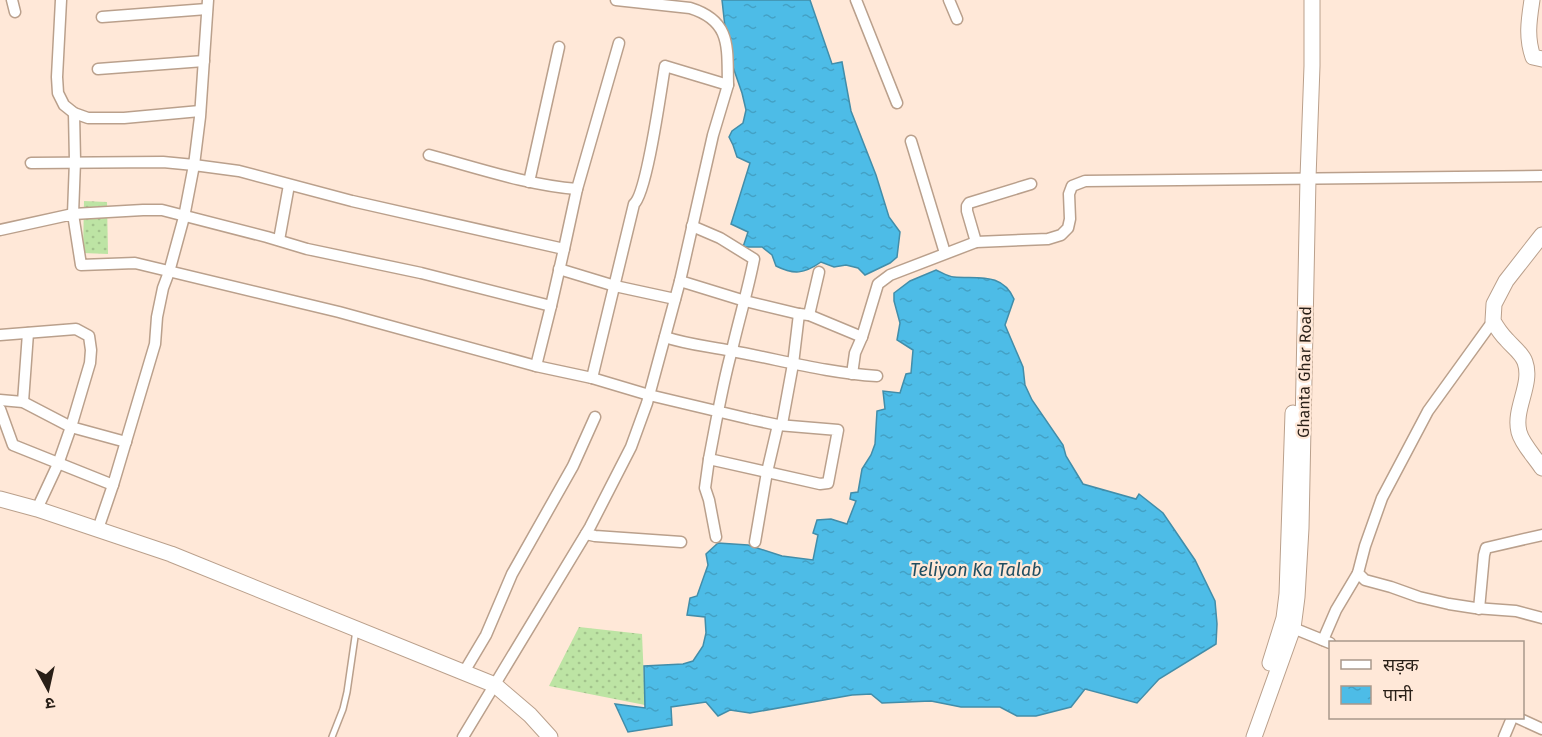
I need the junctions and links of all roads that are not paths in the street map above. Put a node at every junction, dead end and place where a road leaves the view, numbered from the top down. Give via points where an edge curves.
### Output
1 (12, 0) edge
2 (61, 0) edge
3 (616, 0) edge
4 (856, 0) edge
5 (950, 0) edge
6 (1303, 0) edge
7 (1312, 0) edge
8 (1532, 0) edge
9 (690, 4) edge
10 (208, 5) edge
11 (15, 12) dead end
12 (102, 17) dead end
13 (957, 19) dead end
14 (619, 43) dead end
15 (560, 47) dead end
16 (1542, 59) edge
17 (204, 61) junction
18 (98, 69) dead end
19 (728, 85) junction
20 (897, 103) dead end
21 (200, 111) junction
22 (74, 113) junction
23 (911, 141) dead end
24 (429, 155) dead end
25 (75, 161) junction
26 (31, 163) dead end
27 (194, 165) junction
28 (1542, 176) edge
29 (1303, 178) junction
30 (529, 182) junction
31 (289, 184) junction
32 (1032, 184) dead end
33 (577, 189) junction
34 (73, 214) junction
35 (184, 217) junction
36 (692, 226) junction
37 (0, 230) edge
38 (1542, 235) edge
39 (279, 240) junction
40 (976, 242) junction
41 (564, 249) junction
42 (945, 253) junction
43 (559, 269) junction
44 (170, 272) junction
45 (819, 272) dead end
46 (680, 281) junction
47 (615, 286) junction
48 (675, 299) junction
49 (745, 301) junction
50 (551, 306) junction
51 (804, 315) junction
52 (1493, 321) junction
53 (28, 333) junction
54 (0, 335) edge
55 (665, 337) junction
56 (862, 337) junction
57 (731, 350) junction
58 (793, 364) junction
59 (536, 366) junction
60 (852, 374) junction
61 (877, 376) dead end
62 (592, 378) junction
63 (649, 395) junction
64 (0, 400) edge
65 (22, 402) junction
66 (0, 409) edge
67 (718, 412) junction
68 (595, 417) dead end
69 (780, 424) junction
70 (71, 427) junction
71 (126, 442) junction
72 (709, 459) junction
73 (58, 464) junction
74 (1542, 466) edge
75 (767, 472) junction
76 (113, 485) junction
77 (0, 499) edge
78 (37, 509) junction
79 (98, 529) junction
80 (586, 534) junction
81 (1542, 536) edge
82 (716, 537) dead end
83 (681, 542) dead end
84 (755, 542) dead end
85 (1358, 573) junction
86 (1479, 609) junction
87 (1542, 618) edge
88 (356, 628) junction
89 (1293, 628) junction
90 (1327, 642) edge
91 (464, 672) junction
92 (495, 685) junction
93 (1511, 719) edge
94 (1522, 719) edge
95 (1542, 729) edge
96 (332, 737) edge
97 (463, 737) edge
98 (549, 737) edge
99 (1245, 737) edge
100 (1254, 737) edge
101 (1504, 737) edge

1 - 11 street
2 - 22 street via 58,93
3 - 9 street
4 - 20 street
5 - 13 street
6 - 29 street, Ghanta Ghar Road
7 - 29 street, Ghanta Ghar Road via 1312,66
8 - 16 street via 1529,45 1533,57
9 - 19 street via 712,18 725,38
10 - 12 street
10 - 17 street
14 - 33 street
15 - 30 street
17 - 18 street
17 - 21 street
19 - 36 street
19 - 47 street via 665,66 644,178
21 - 22 street via 124,118 88,118
21 - 27 street
22 - 25 street
23 - 42 street
24 - 30 street
25 - 26 street
25 - 27 street
25 - 34 street
27 - 31 street
27 - 35 street
28 - 29 street
29 - 40 street via 1085,181 1072,186 1068,228 1061,235
29 - 89 street, Ghanta Ghar Road via 1301,528
29 - 99 street, Ghanta Ghar Road via 1287,594 1284,618
30 - 33 street
31 - 39 street
31 - 41 street
32 - 40 street via 969,202 967,211
33 - 41 street
34 - 35 street via 162,210
34 - 37 street
34 - 44 street via 81,264 135,263
35 - 39 street
35 - 44 street
36 - 46 street
36 - 49 street via 754,259
38 - 52 street via 1506,281 1494,304
39 - 50 street
40 - 42 street
41 - 43 street
42 - 56 street via 890,274 878,284
43 - 47 street
43 - 50 street
44 - 59 street via 339,312
44 - 71 street via 163,288 155,344
45 - 51 street
46 - 48 street
46 - 49 street
47 - 48 street
47 - 62 street
48 - 55 street
49 - 51 street
49 - 57 street
50 - 59 street
51 - 56 street
51 - 58 street
52 - 74 street via 1526,363 1519,432
52 - 85 street via 1428,411 1382,498
53 - 54 street
53 - 65 street
53 - 70 street via 76,329 88,336 90,363
55 - 57 street
55 - 63 street
56 - 60 street
57 - 58 street
57 - 67 street
58 - 60 street
58 - 69 street
59 - 62 street
60 - 61 street
62 - 63 street
63 - 67 street
63 - 80 street via 631,447
64 - 65 street
65 - 70 street
66 - 73 street via 13,445
67 - 69 street
67 - 72 street
68 - 91 street
69 - 75 street
69 - 75 street via 838,430 830,478 828,483 820,484
70 - 71 street
70 - 73 street
71 - 76 street
72 - 75 street
72 - 82 street via 705,488
73 - 76 street
73 - 78 street
75 - 84 street
76 - 79 street
77 - 78 street
78 - 79 street
79 - 88 street
80 - 83 street
80 - 92 street
81 - 86 street via 1486,548
85 - 86 street via 1365,580 1419,597
85 - 90 street via 1336,610
86 - 87 street via 1516,611
88 - 91 street
88 - 96 lane via 347,692
89 - 90 street
89 - 100 street, Ghanta Ghar Road
91 - 92 street
92 - 97 street
92 - 98 street
93 - 101 street
94 - 95 street

